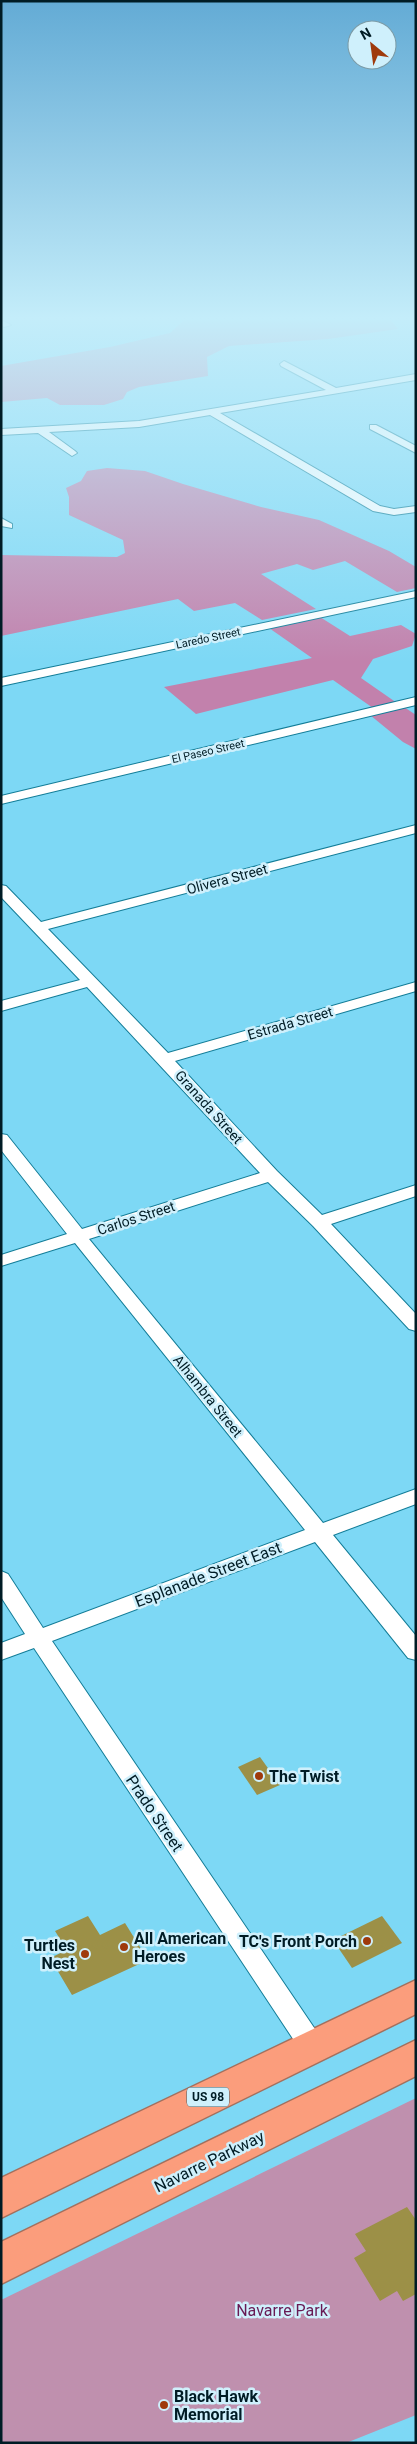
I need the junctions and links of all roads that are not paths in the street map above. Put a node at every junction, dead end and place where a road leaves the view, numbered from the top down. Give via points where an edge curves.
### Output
1 (46, 434) edge
2 (249, 434) edge
3 (387, 434) edge
4 (416, 450) edge
5 (72, 453) dead end
6 (416, 509) edge
7 (416, 594) edge
8 (1, 682) edge
9 (416, 701) edge
10 (1, 800) edge
11 (416, 829) edge
12 (1, 889) edge
13 (38, 928) junction
14 (90, 982) junction
15 (416, 986) edge
16 (1, 1006) edge
17 (165, 1059) junction
18 (1, 1138) edge
19 (271, 1175) junction
20 (416, 1190) edge
21 (319, 1222) junction
22 (78, 1236) junction
23 (1, 1261) edge
24 (416, 1324) edge
25 (416, 1496) edge
26 (319, 1533) junction
27 (1, 1579) edge
28 (39, 1638) junction
29 (1, 1652) edge
30 (416, 1652) edge
31 (416, 1996) edge
32 (312, 2046) junction
33 (416, 2057) edge
34 (1, 2200) edge
35 (1, 2264) edge

1 - 5 street
2 - 6 street via 377,510
3 - 4 street
7 - 8 street, Laredo Street
9 - 10 street, El Paseo Street
11 - 13 street, Olivera Street
12 - 13 street, Granada Street
13 - 14 street, Granada Street
14 - 16 street
14 - 17 street, Granada Street
15 - 17 street, Estrada Street
17 - 19 street, Granada Street
18 - 22 street, Alhambra Street
19 - 21 street, Granada Street
19 - 22 street, Carlos Street
20 - 21 street
21 - 24 street, Granada Street
22 - 23 street, Carlos Street
22 - 26 street, Alhambra Street
25 - 26 street, Esplanade Street East
26 - 28 street, Esplanade Street East
26 - 30 street, Alhambra Street
27 - 28 street, Prado Street
28 - 29 street, Esplanade Street East
28 - 32 street, Prado Street
31 - 32 highway, US 98
32 - 34 highway, US 98
33 - 35 highway, Navarre Parkway

